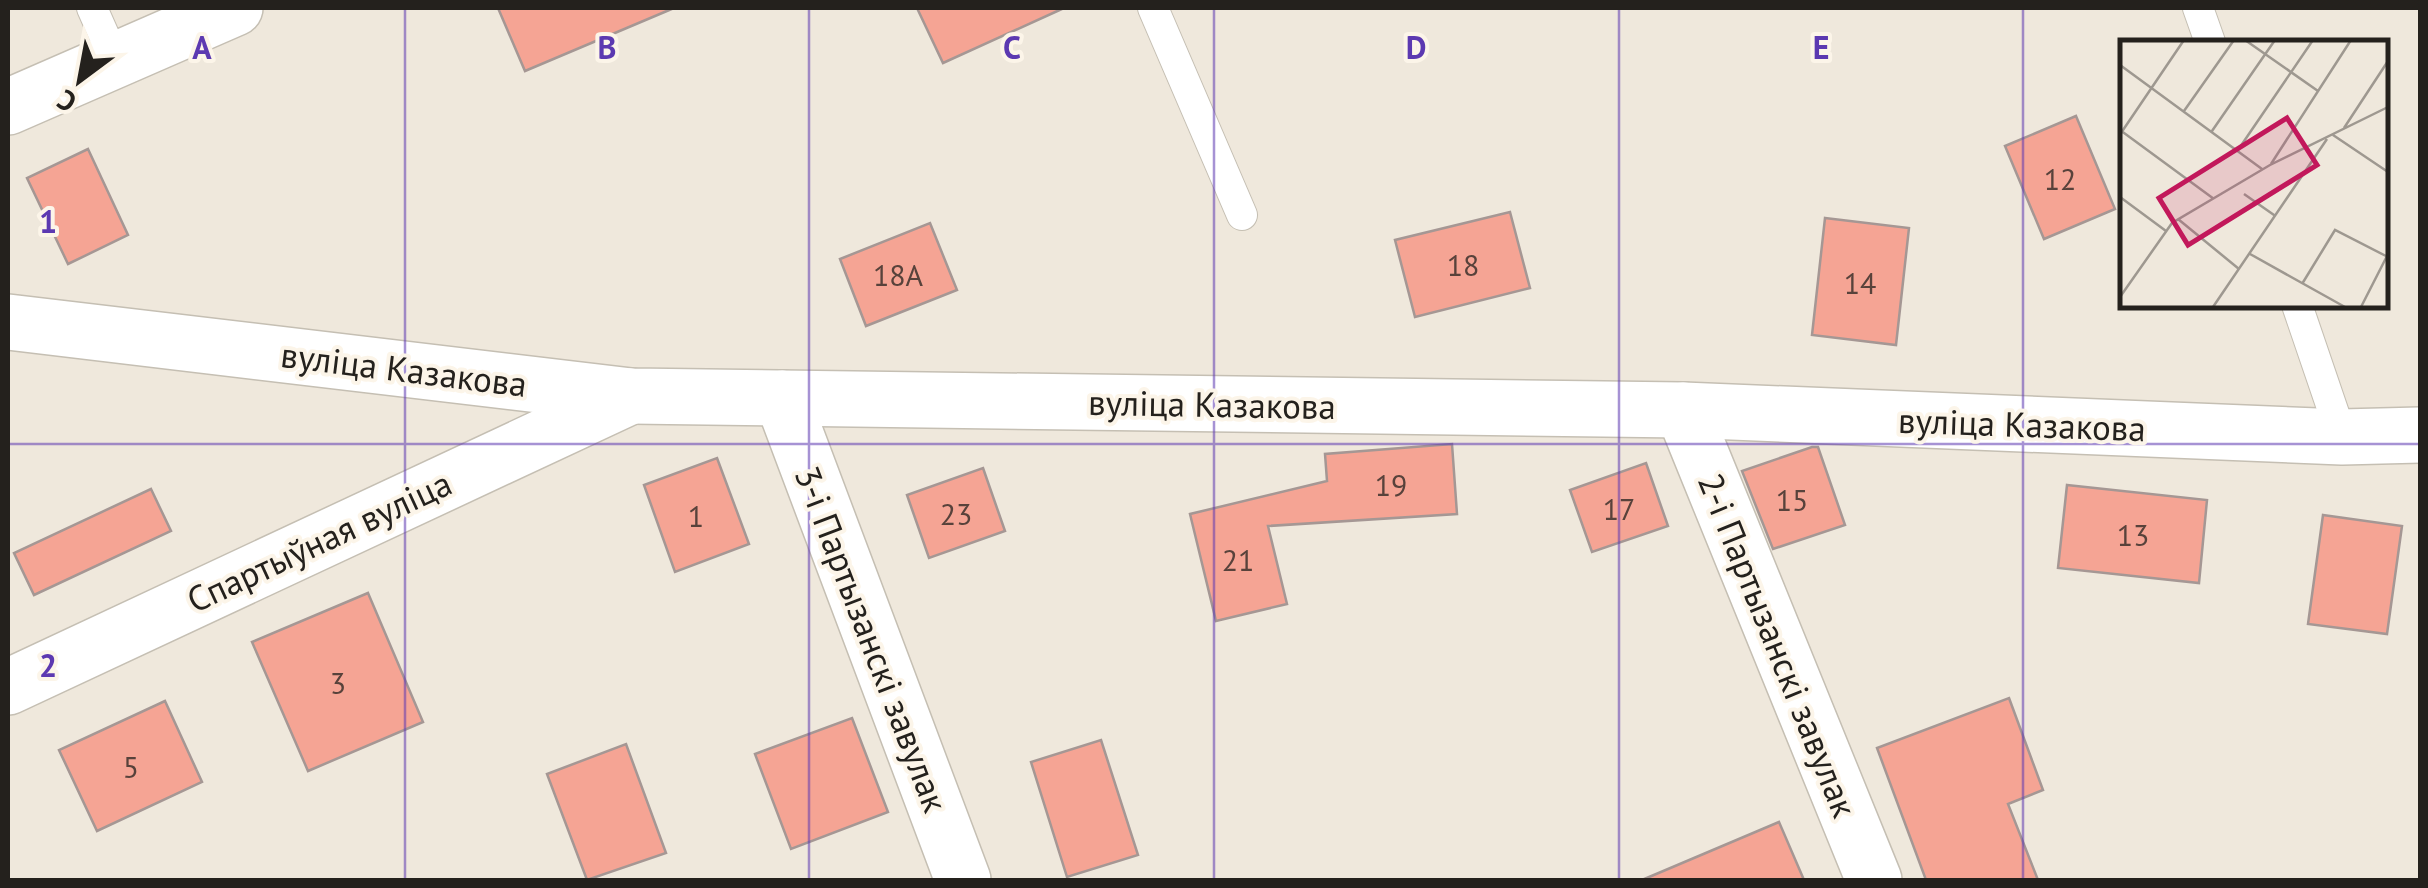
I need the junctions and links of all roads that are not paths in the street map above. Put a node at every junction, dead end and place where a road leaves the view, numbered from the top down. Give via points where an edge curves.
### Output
1 (92, 8) edge
2 (235, 8) edge
3 (1153, 8) edge
4 (2198, 8) edge
5 (2209, 40) edge
6 (115, 60) junction
7 (8, 107) edge
8 (1242, 215) dead end
9 (2299, 308) edge
10 (8, 322) edge
11 (631, 396) junction
12 (782, 398) junction
13 (1683, 410) junction
14 (2420, 434) edge
15 (2342, 437) junction
16 (8, 687) edge
17 (947, 875) edge
18 (1874, 880) edge

1 - 6 lane
2 - 6 street
3 - 8 lane
4 - 5 lane
6 - 7 street
9 - 15 lane
10 - 11 street, вуліца Казакова
11 - 12 street, вуліца Казакова
11 - 16 street, Спартыўная вуліца
12 - 13 street, вуліца Казакова
12 - 17 street, 3-і Партызанскі завулак
13 - 15 street, вуліца Казакова
13 - 18 street, 2-і Партызанскі завулак
14 - 15 street, вуліца Казакова

